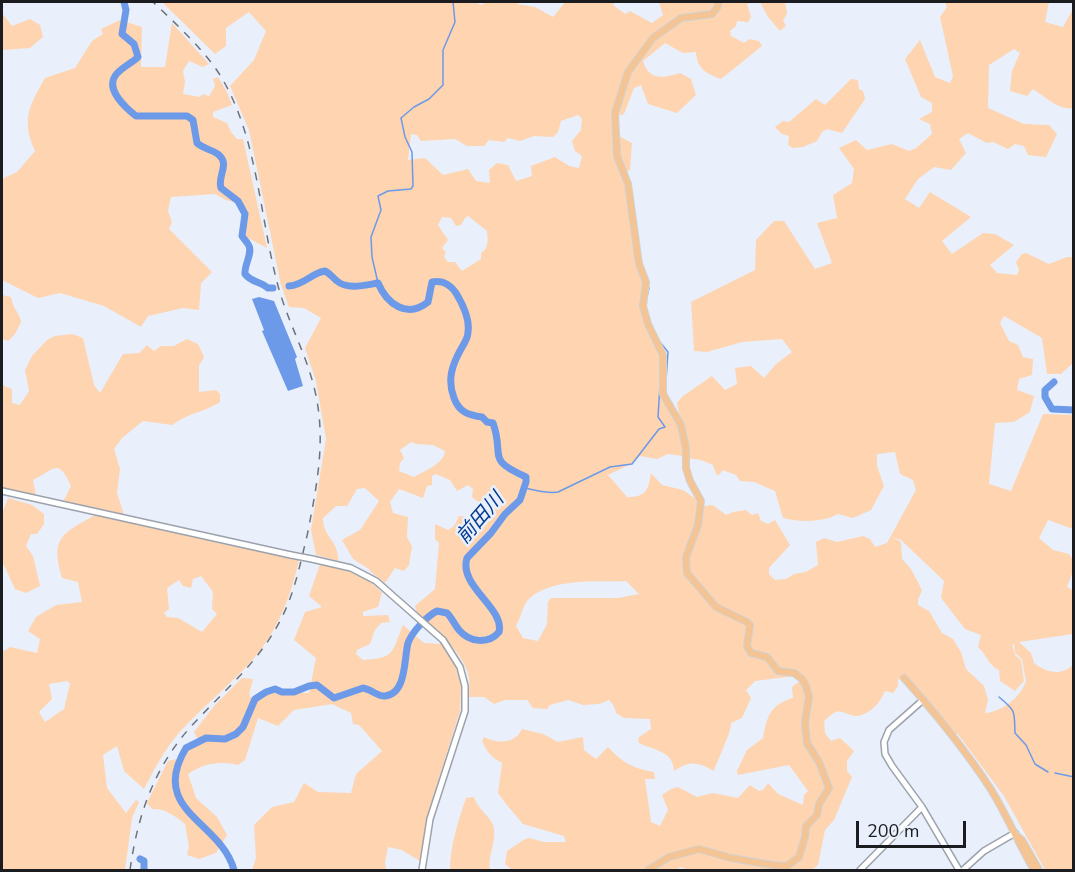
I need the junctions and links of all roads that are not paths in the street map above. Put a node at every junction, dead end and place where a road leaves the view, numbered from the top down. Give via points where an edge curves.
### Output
1 (719, 2) edge
2 (2, 491) edge
3 (904, 678) dead end
4 (923, 700) junction
5 (922, 807) junction
6 (1015, 833) junction
7 (422, 870) edge
8 (648, 870) edge
9 (860, 870) edge
10 (959, 870) edge
11 (963, 870) edge
12 (1034, 870) edge
13 (1039, 870) edge

1 - 8 main road via 712,14 681,18 660,33 633,64 615,113 617,156 628,184 639,264 646,282 643,306 663,355 663,394 681,425 686,468 702,503 686,557 687,573 716,607 750,625 747,646 751,653 767,657 778,671 793,672 802,679 809,697 807,743 829,788 817,814 806,826 799,858 787,866 699,849 669,857
2 - 7 street, bridge via 346,567 384,587 433,630 457,660 466,700 430,819
3 - 4 main road
4 - 5 street via 891,728 884,745 888,762
4 - 6 main road via 972,761
5 - 9 street
5 - 10 street
6 - 11 street via 984,851
6 - 12 main road
6 - 13 main road

